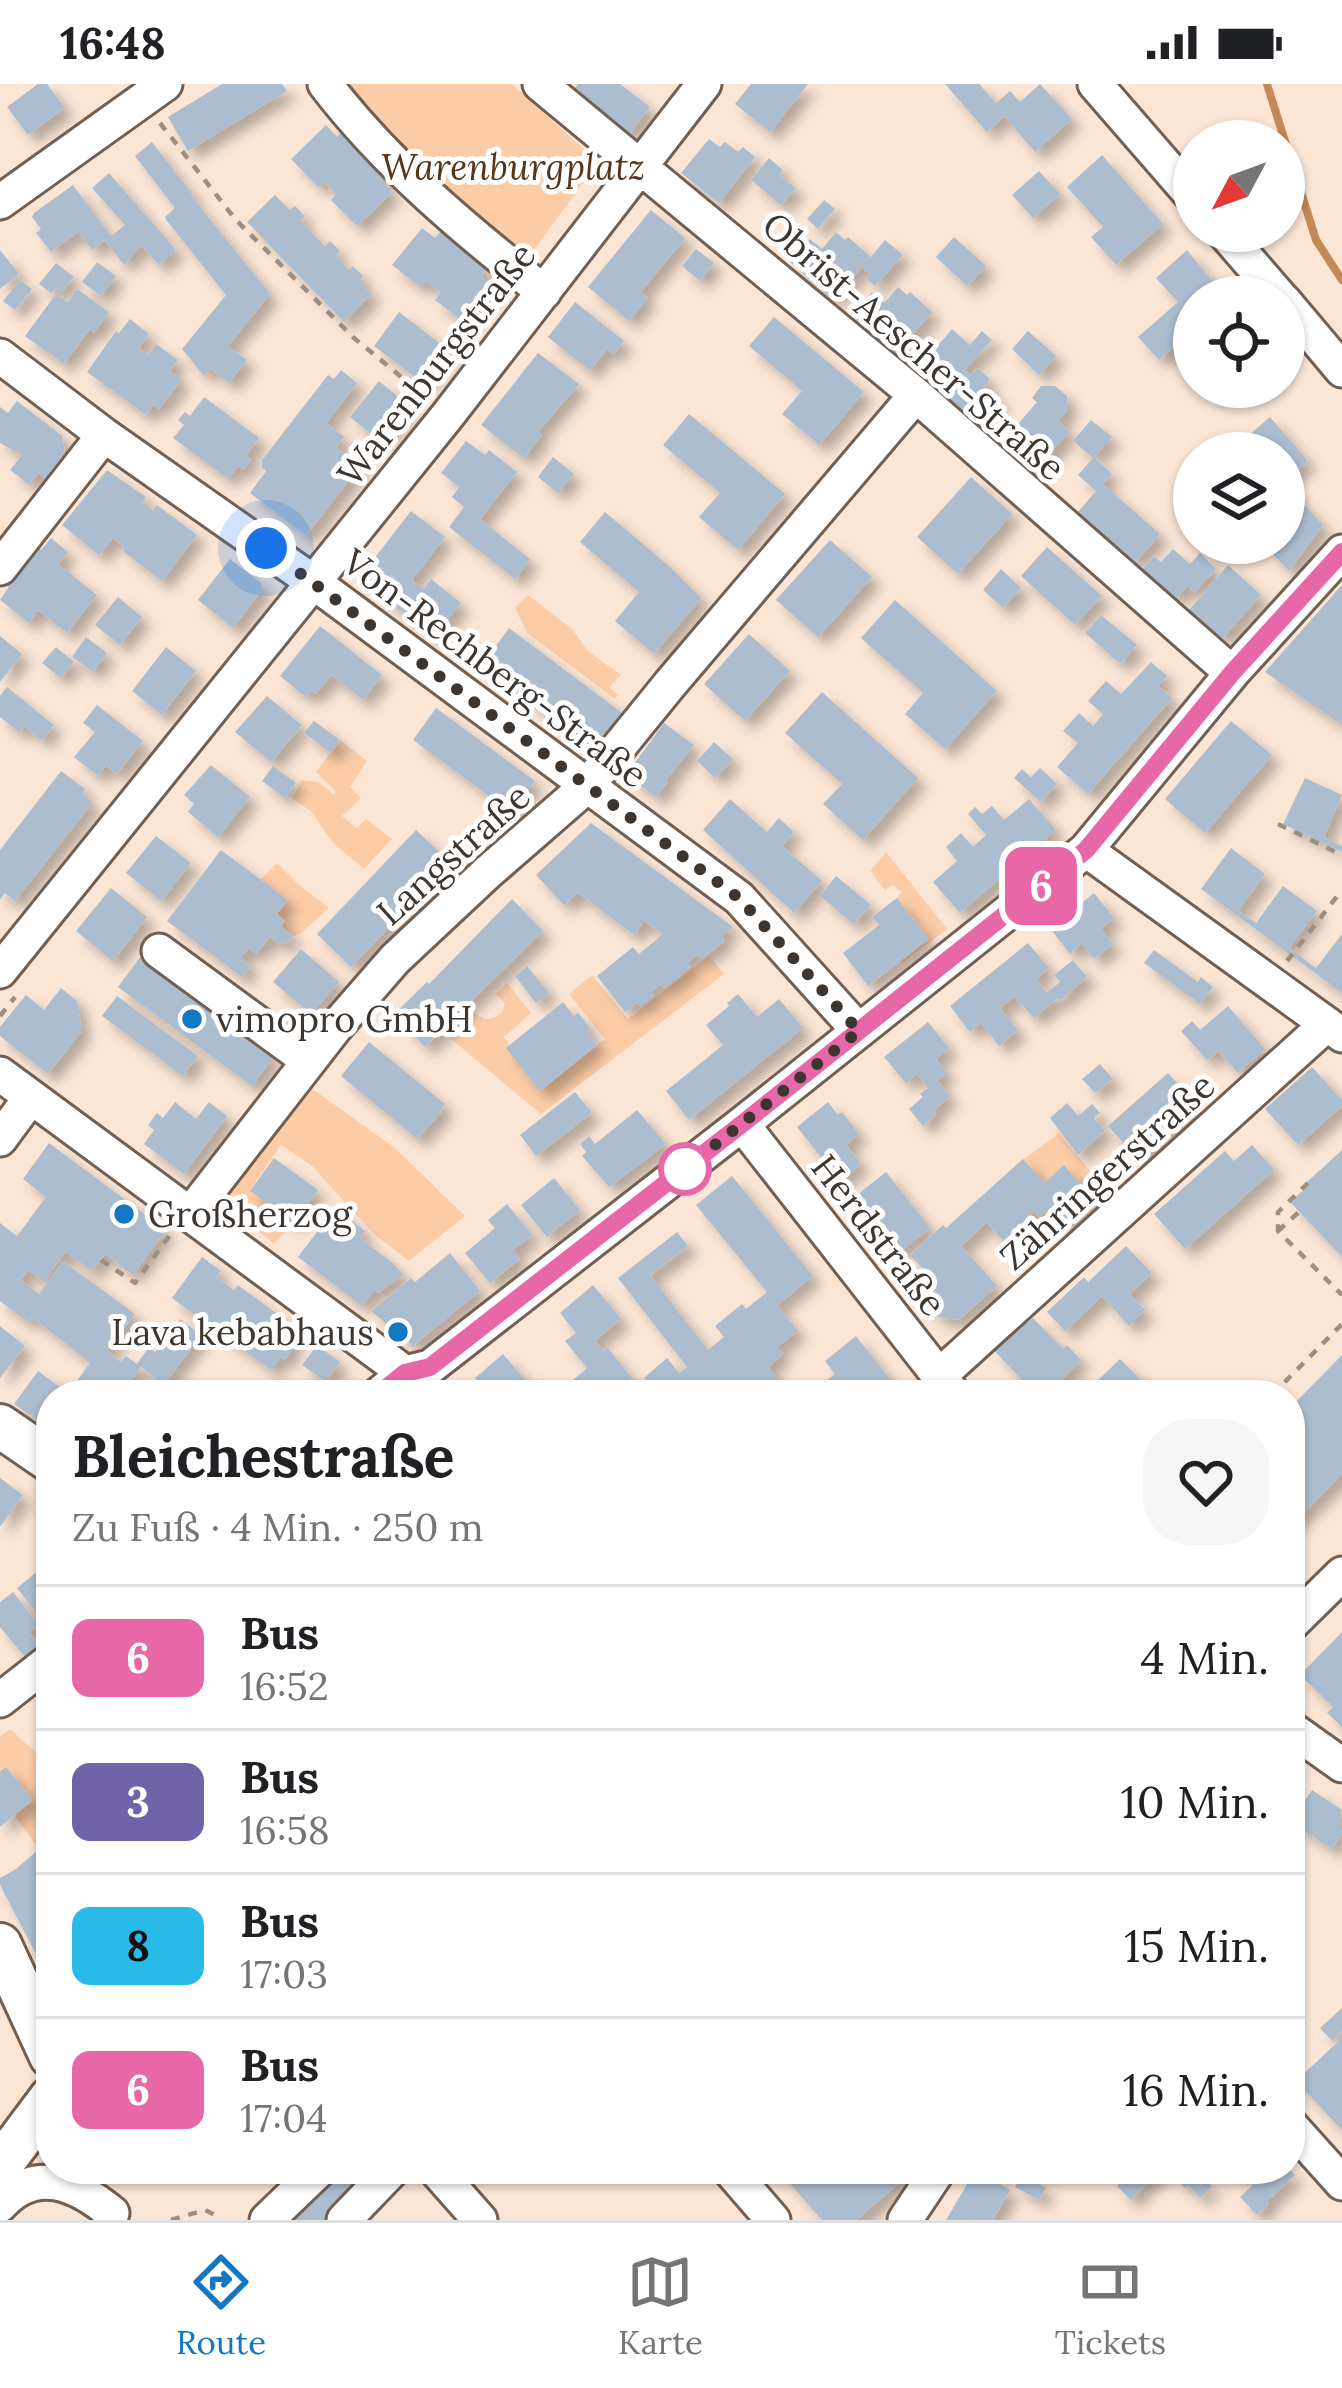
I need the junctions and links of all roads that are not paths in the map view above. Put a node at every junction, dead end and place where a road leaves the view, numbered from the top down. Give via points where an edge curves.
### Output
1 (325, 84) edge
2 (539, 84) edge
3 (704, 84) edge
4 (1095, 84) edge
5 (154, 92) edge
6 (638, 167) junction
7 (1173, 174) edge
8 (0, 202) edge
9 (1241, 252) edge
10 (1262, 276) edge
11 (544, 292) junction
12 (1305, 326) edge
13 (0, 356) edge
14 (1342, 370) edge
15 (916, 395) junction
16 (104, 435) junction
17 (1342, 552) edge
18 (0, 568) edge
19 (312, 580) junction
20 (1232, 673) junction
21 (587, 785) junction
22 (1086, 850) junction
23 (159, 951) dead end
24 (0, 971) edge
25 (1334, 1030) edge
26 (859, 1031) junction
27 (309, 1061) junction
28 (0, 1074) edge
29 (32, 1097) junction
30 (742, 1124) junction
31 (0, 1139) edge
32 (189, 1212) junction
33 (410, 1380) edge
34 (419, 1380) edge
35 (939, 1380) edge
36 (956, 1380) edge
37 (0, 1426) edge
38 (36, 1451) edge
39 (1342, 1574) edge
40 (1305, 1610) edge
41 (36, 1672) edge
42 (0, 1700) edge
43 (1305, 1739) edge
44 (1342, 1765) edge
45 (0, 1945) edge
46 (36, 2023) edge
47 (36, 2118) edge
48 (1305, 2142) edge
49 (0, 2166) edge
50 (36, 2183) edge
51 (1342, 2183) edge
52 (53, 2184) edge
53 (100, 2184) edge
54 (304, 2184) edge
55 (379, 2184) edge
56 (448, 2184) edge
57 (742, 2184) edge
58 (929, 2184) edge
59 (0, 2205) edge
60 (113, 2217) edge
61 (267, 2220) edge
62 (344, 2220) edge
63 (480, 2220) edge
64 (773, 2220) edge
65 (905, 2220) edge

1 - 11 street via 462,227
2 - 6 street, Obrist-Aescher-Straße
3 - 6 street, Warenburgstraße
4 - 7 street
5 - 8 street
6 - 11 street, Warenburgstraße
6 - 15 street, Obrist-Aescher-Straße
9 - 10 street
11 - 19 street, Warenburgstraße
12 - 14 street
13 - 16 street, Von-Rechberg-Straße
15 - 20 street, Obrist-Aescher-Straße
15 - 21 street, Langstraße
16 - 18 street
16 - 19 street, Von-Rechberg-Straße
17 - 20 street
19 - 21 street, Von-Rechberg-Straße
19 - 24 street, Warenburgstraße
20 - 22 street
21 - 26 street, Von-Rechberg-Straße via 739,898
21 - 27 street, Langstraße via 395,959
22 - 25 street
22 - 26 street
23 - 27 street
25 - 36 street, Zähringerstraße
26 - 30 street
27 - 32 street, Langstraße
28 - 29 street
29 - 31 street
29 - 32 street
30 - 34 street
30 - 35 street, Herdstraße
32 - 33 street
37 - 38 main road
39 - 40 street
41 - 42 street
43 - 44 street
45 - 46 main road
47 - 49 main road
48 - 51 street
50 - 59 street
52 - 60 street via 90,2195
53 - 60 street
54 - 61 street
55 - 62 street
56 - 63 street
57 - 64 street
58 - 65 street

